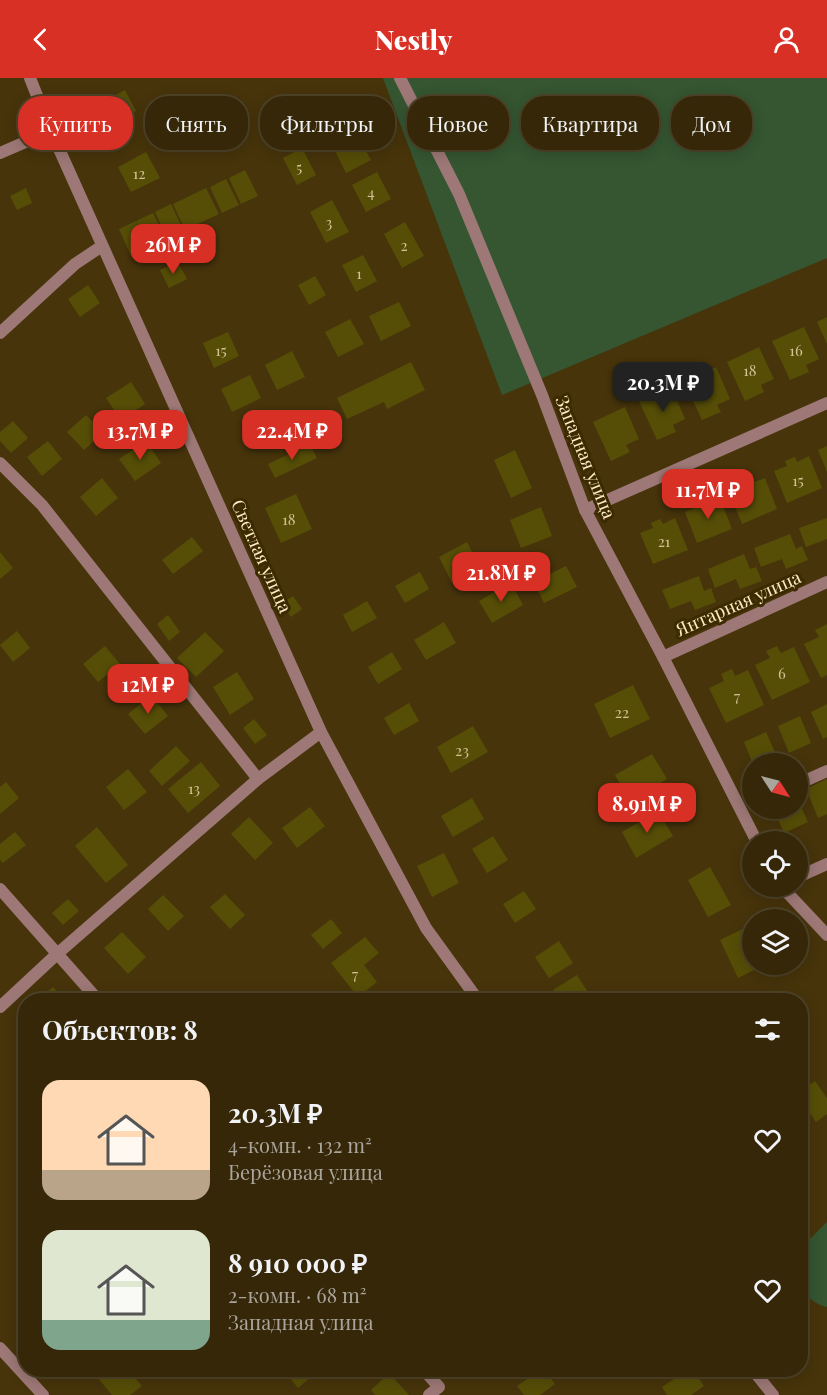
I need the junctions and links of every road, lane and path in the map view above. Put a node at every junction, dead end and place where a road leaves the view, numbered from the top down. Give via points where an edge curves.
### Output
1 (30, 78) edge
2 (400, 78) edge
3 (37, 96) edge
4 (18, 145) edge
5 (59, 150) edge
6 (0, 153) edge
7 (102, 246) junction
8 (0, 333) edge
9 (827, 403) edge
10 (0, 463) edge
11 (585, 510) junction
12 (827, 582) edge
13 (663, 657) junction
14 (321, 732) junction
15 (827, 771) edge
16 (258, 779) junction
17 (808, 780) edge
18 (741, 810) joint
19 (752, 831) edge
20 (827, 864) edge
21 (808, 873) edge
22 (0, 889) edge
23 (791, 897) edge
24 (827, 935) edge
25 (57, 954) junction
26 (92, 993) edge
27 (473, 993) edge
28 (0, 1007) edge
29 (0, 1348) edge
30 (18, 1368) edge
31 (27, 1377) edge
32 (431, 1377) edge
33 (759, 1377) edge
34 (43, 1395) edge
35 (429, 1395) edge
36 (773, 1395) edge

1 - 3 street, Светлая улица
2 - 11 street, Западная улица via 459,194
4 - 6 street
5 - 7 street, Светлая улица
7 - 8 street via 75,264
7 - 14 street, Светлая улица
9 - 11 street
10 - 16 street via 42,505
11 - 13 street, Западная улица
12 - 13 street, Янтарная улица
13 - 18 street, Западная улица
14 - 16 street
14 - 27 street, Светлая улица via 426,928
15 - 17 street
16 - 25 street
18 - 19 street, Западная улица
20 - 21 street
22 - 25 street
23 - 24 street
25 - 26 street
25 - 28 street
29 - 30 street
31 - 34 street
32 - 35 street via 440,1387
33 - 36 street

